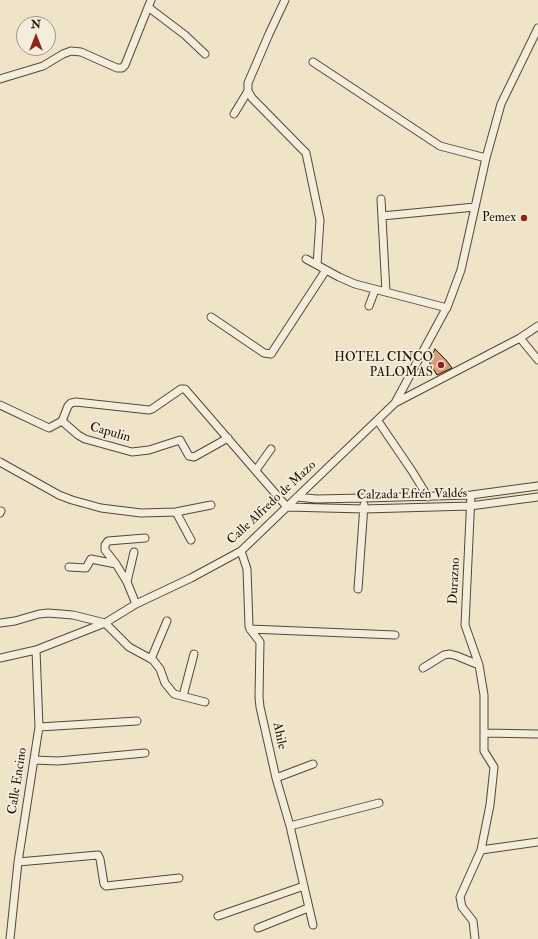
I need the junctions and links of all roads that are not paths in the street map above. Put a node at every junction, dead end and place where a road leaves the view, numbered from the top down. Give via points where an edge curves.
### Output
1 (285, 0) edge
2 (150, 3) edge
3 (538, 30) edge
4 (205, 54) dead end
5 (313, 62) dead end
6 (0, 79) edge
7 (248, 91) junction
8 (234, 114) dead end
9 (486, 158) junction
10 (381, 199) dead end
11 (475, 207) junction
12 (382, 216) junction
13 (306, 259) dead end
14 (318, 265) junction
15 (326, 270) junction
16 (375, 290) junction
17 (386, 292) junction
18 (369, 306) dead end
19 (447, 308) junction
20 (211, 317) dead end
21 (538, 326) edge
22 (520, 338) junction
23 (538, 360) edge
24 (395, 404) junction
25 (0, 405) edge
26 (62, 421) junction
27 (378, 421) junction
28 (228, 438) junction
29 (271, 449) dead end
30 (0, 462) edge
31 (256, 470) junction
32 (538, 486) edge
33 (471, 495) junction
34 (428, 496) junction
35 (297, 497) junction
36 (538, 497) edge
37 (364, 498) junction
38 (211, 505) dead end
39 (470, 506) junction
40 (287, 507) junction
41 (364, 509) junction
42 (176, 512) junction
43 (146, 538) dead end
44 (191, 540) dead end
45 (241, 551) junction
46 (134, 552) dead end
47 (116, 564) junction
48 (69, 567) dead end
49 (127, 582) junction
50 (358, 589) dead end
51 (136, 604) junction
52 (167, 621) dead end
53 (0, 623) edge
54 (105, 623) junction
55 (250, 629) junction
56 (395, 635) dead end
57 (36, 650) junction
58 (194, 654) dead end
59 (0, 658) edge
60 (151, 659) junction
61 (479, 665) junction
62 (423, 668) dead end
63 (183, 696) junction
64 (205, 702) dead end
65 (137, 721) dead end
66 (39, 727) junction
67 (484, 733) junction
68 (538, 734) edge
69 (145, 753) dead end
70 (34, 760) junction
71 (313, 764) dead end
72 (276, 778) junction
73 (379, 803) dead end
74 (290, 826) junction
75 (538, 842) edge
76 (481, 850) junction
77 (18, 862) junction
78 (179, 878) dead end
79 (304, 886) junction
80 (308, 908) junction
81 (218, 916) dead end
82 (313, 925) dead end
83 (258, 928) dead end
84 (10, 939) edge
85 (475, 939) edge

1 - 7 street via 248,83
2 - 4 street
2 - 6 street via 122,68 81,52 71,51 40,67
3 - 9 street via 501,104
5 - 9 street via 440,146
7 - 8 street
7 - 14 street via 306,153 320,220
9 - 11 street
10 - 12 street
11 - 12 street
11 - 19 street via 461,270
12 - 17 street
13 - 14 street
14 - 15 street
15 - 16 street via 355,284
15 - 20 street via 271,354 264,354
16 - 17 street
16 - 18 street
17 - 19 street
19 - 24 street
21 - 22 street, Calle Alfredo de Mazo
22 - 23 street
22 - 24 street, Calle Alfredo de Mazo
24 - 27 street, Calle Alfredo de Mazo
25 - 26 street via 48,428
26 - 28 street, Capulin via 85,439 132,452 149,450 180,440 192,457
26 - 28 street via 68,406 73,402 148,410 184,388
27 - 34 street
27 - 35 street, Calle Alfredo de Mazo
28 - 31 street
29 - 31 street
30 - 42 street via 72,500 101,508 136,513
31 - 40 street
32 - 33 street, Calzada Efrén Valdés
33 - 34 street, Calzada Efrén Valdés
33 - 39 street, Durazno
34 - 37 street, Calzada Efrén Valdés
35 - 37 street, Calzada Efrén Valdés
35 - 40 street, Calle Alfredo de Mazo
36 - 39 street, Calzada Efrén Valdés
37 - 41 street
38 - 42 street
39 - 41 street, Calzada Efrén Valdés
39 - 61 street, Durazno via 465,620
40 - 41 street, Calzada Efrén Valdés
40 - 45 street, Calle Alfredo de Mazo
41 - 50 street
42 - 44 street
43 - 47 street via 108,541 105,550
45 - 51 street, Calle Alfredo de Mazo
45 - 55 street, Ahile via 247,569
46 - 49 street
47 - 48 street via 91,559 86,568
47 - 49 street
49 - 51 street
51 - 54 street, Calle Alfredo de Mazo
52 - 60 street
53 - 54 street via 53,613
54 - 57 street, Calle Alfredo de Mazo
54 - 60 street via 129,647
55 - 56 street
55 - 72 street, Ahile via 260,642 260,702
57 - 59 street, Calle Alfredo de Mazo
57 - 66 street, Calle Encino
58 - 63 street
60 - 63 street via 160,669 166,685 174,694
61 - 62 street via 450,654
61 - 67 street, Durazno via 485,704
63 - 64 street
65 - 66 street
66 - 70 street, Calle Encino
67 - 68 street
67 - 76 street, Durazno via 485,753 494,768
69 - 70 street via 58,761
70 - 77 street, Calle Encino
71 - 72 street
72 - 74 street, Ahile
73 - 74 street
74 - 79 street, Ahile
75 - 76 street
76 - 85 street, Durazno via 460,897 460,904 473,921
77 - 78 street via 98,855 106,886
77 - 84 street, Calle Encino
79 - 80 street, Ahile
79 - 81 street
80 - 82 street, Ahile
80 - 83 street

